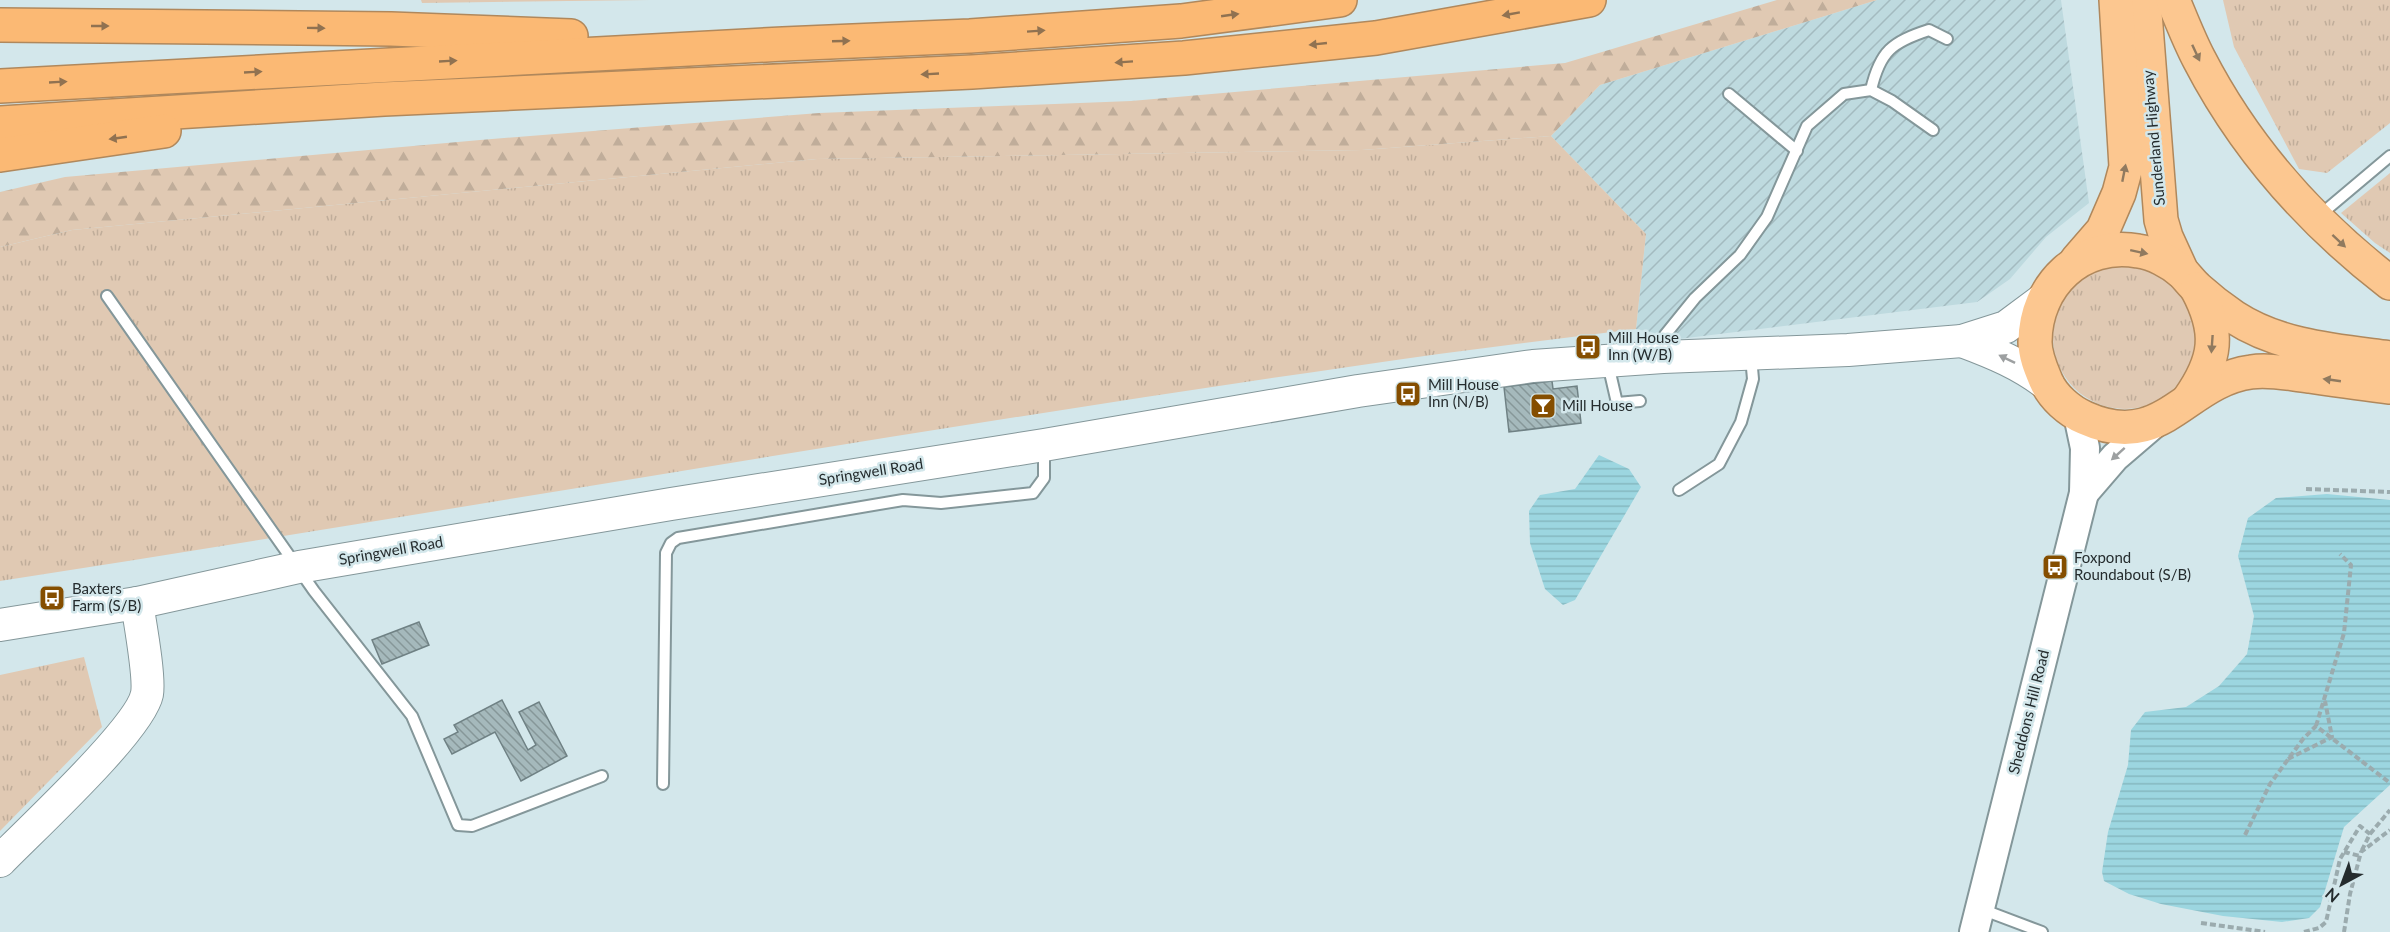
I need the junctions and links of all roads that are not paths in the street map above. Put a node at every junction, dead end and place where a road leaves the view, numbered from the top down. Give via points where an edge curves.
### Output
1 (1340, 0) edge
2 (1589, 0) edge
3 (2116, 0) edge
4 (2144, 0) edge
5 (2173, 0) edge
6 (0, 25) edge
7 (1947, 39) dead end
8 (783, 44) junction
9 (0, 86) edge
10 (1872, 90) junction
11 (1729, 94) dead end
12 (384, 99) junction
13 (0, 123) edge
14 (1934, 130) dead end
15 (1797, 151) junction
16 (0, 155) edge
17 (2390, 156) edge
18 (2315, 219) junction
19 (2077, 261) junction
20 (2189, 280) junction
21 (2390, 283) edge
22 (107, 296) dead end
23 (2045, 298) junction
24 (1962, 341) junction
25 (1751, 353) junction
26 (1662, 357) junction
27 (2390, 358) edge
28 (1607, 360) junction
29 (2048, 385) junction
30 (2390, 387) edge
31 (2189, 399) junction
32 (1640, 401) dead end
33 (2078, 415) junction
34 (2157, 421) junction
35 (1044, 445) junction
36 (1679, 490) dead end
37 (2084, 493) junction
38 (299, 567) junction
39 (137, 603) junction
40 (0, 625) edge
41 (602, 776) dead end
42 (663, 784) dead end
43 (0, 861) edge
44 (1977, 920) edge
45 (2042, 932) edge

8 -> 1 highway via 1181,21
2 -> 12 highway via 1376,38 1184,58 972,72
19 -> 3 highway, Sunderland Highway via 2103,230 2126,167
4 - 20 highway, Sunderland Highway via 2160,212 2166,237
5 -> 18 highway via 2198,58 2232,116 2270,170
6 -> 8 highway via 391,29
7 - 10 lane via 1929,30 1908,37 1885,53
9 -> 8 highway
10 - 14 lane
10 - 15 lane via 1844,93 1807,126
11 - 15 lane
12 - 13 highway
12 -> 16 highway
15 - 26 lane via 1767,217 1740,255 1695,298 1665,335
17 - 18 lane
18 -> 21 highway
19 -> 20 highway via 2117,249 2139,251 2160,258
19 - 23 highway via 2053,284
20 - 27 highway via 2234,317 2265,334
20 -> 31 highway via 2208,310 2212,333 2203,380
22 - 38 lane
23 - 24 main road via 2006,327
23 - 29 highway via 2037,319 2035,344
24 - 25 main road, Springwell Road
29 -> 24 main road via 2006,357
25 - 26 main road, Springwell Road
25 - 36 lane via 1753,379 1741,422 1719,464
26 - 28 main road, Springwell Road
28 - 32 lane via 1617,403
28 - 35 main road, Springwell Road via 1533,366 1358,391
29 - 33 highway
30 -> 31 highway via 2252,372 2220,382
31 - 34 highway
33 - 34 highway via 2111,426 2137,427
33 - 37 street via 2085,448
34 -> 37 street via 2115,457
35 - 38 main road, Springwell Road
35 - 42 lane via 1044,478 1033,493 941,503 903,500 678,538 671,543 666,553
37 - 44 street, Sheddons Hill Road
38 - 39 main road, Springwell Road
38 - 41 lane via 412,716 458,825 472,826
39 - 40 main road, Springwell Road
39 - 43 main road via 148,690 142,709
44 - 45 lane

